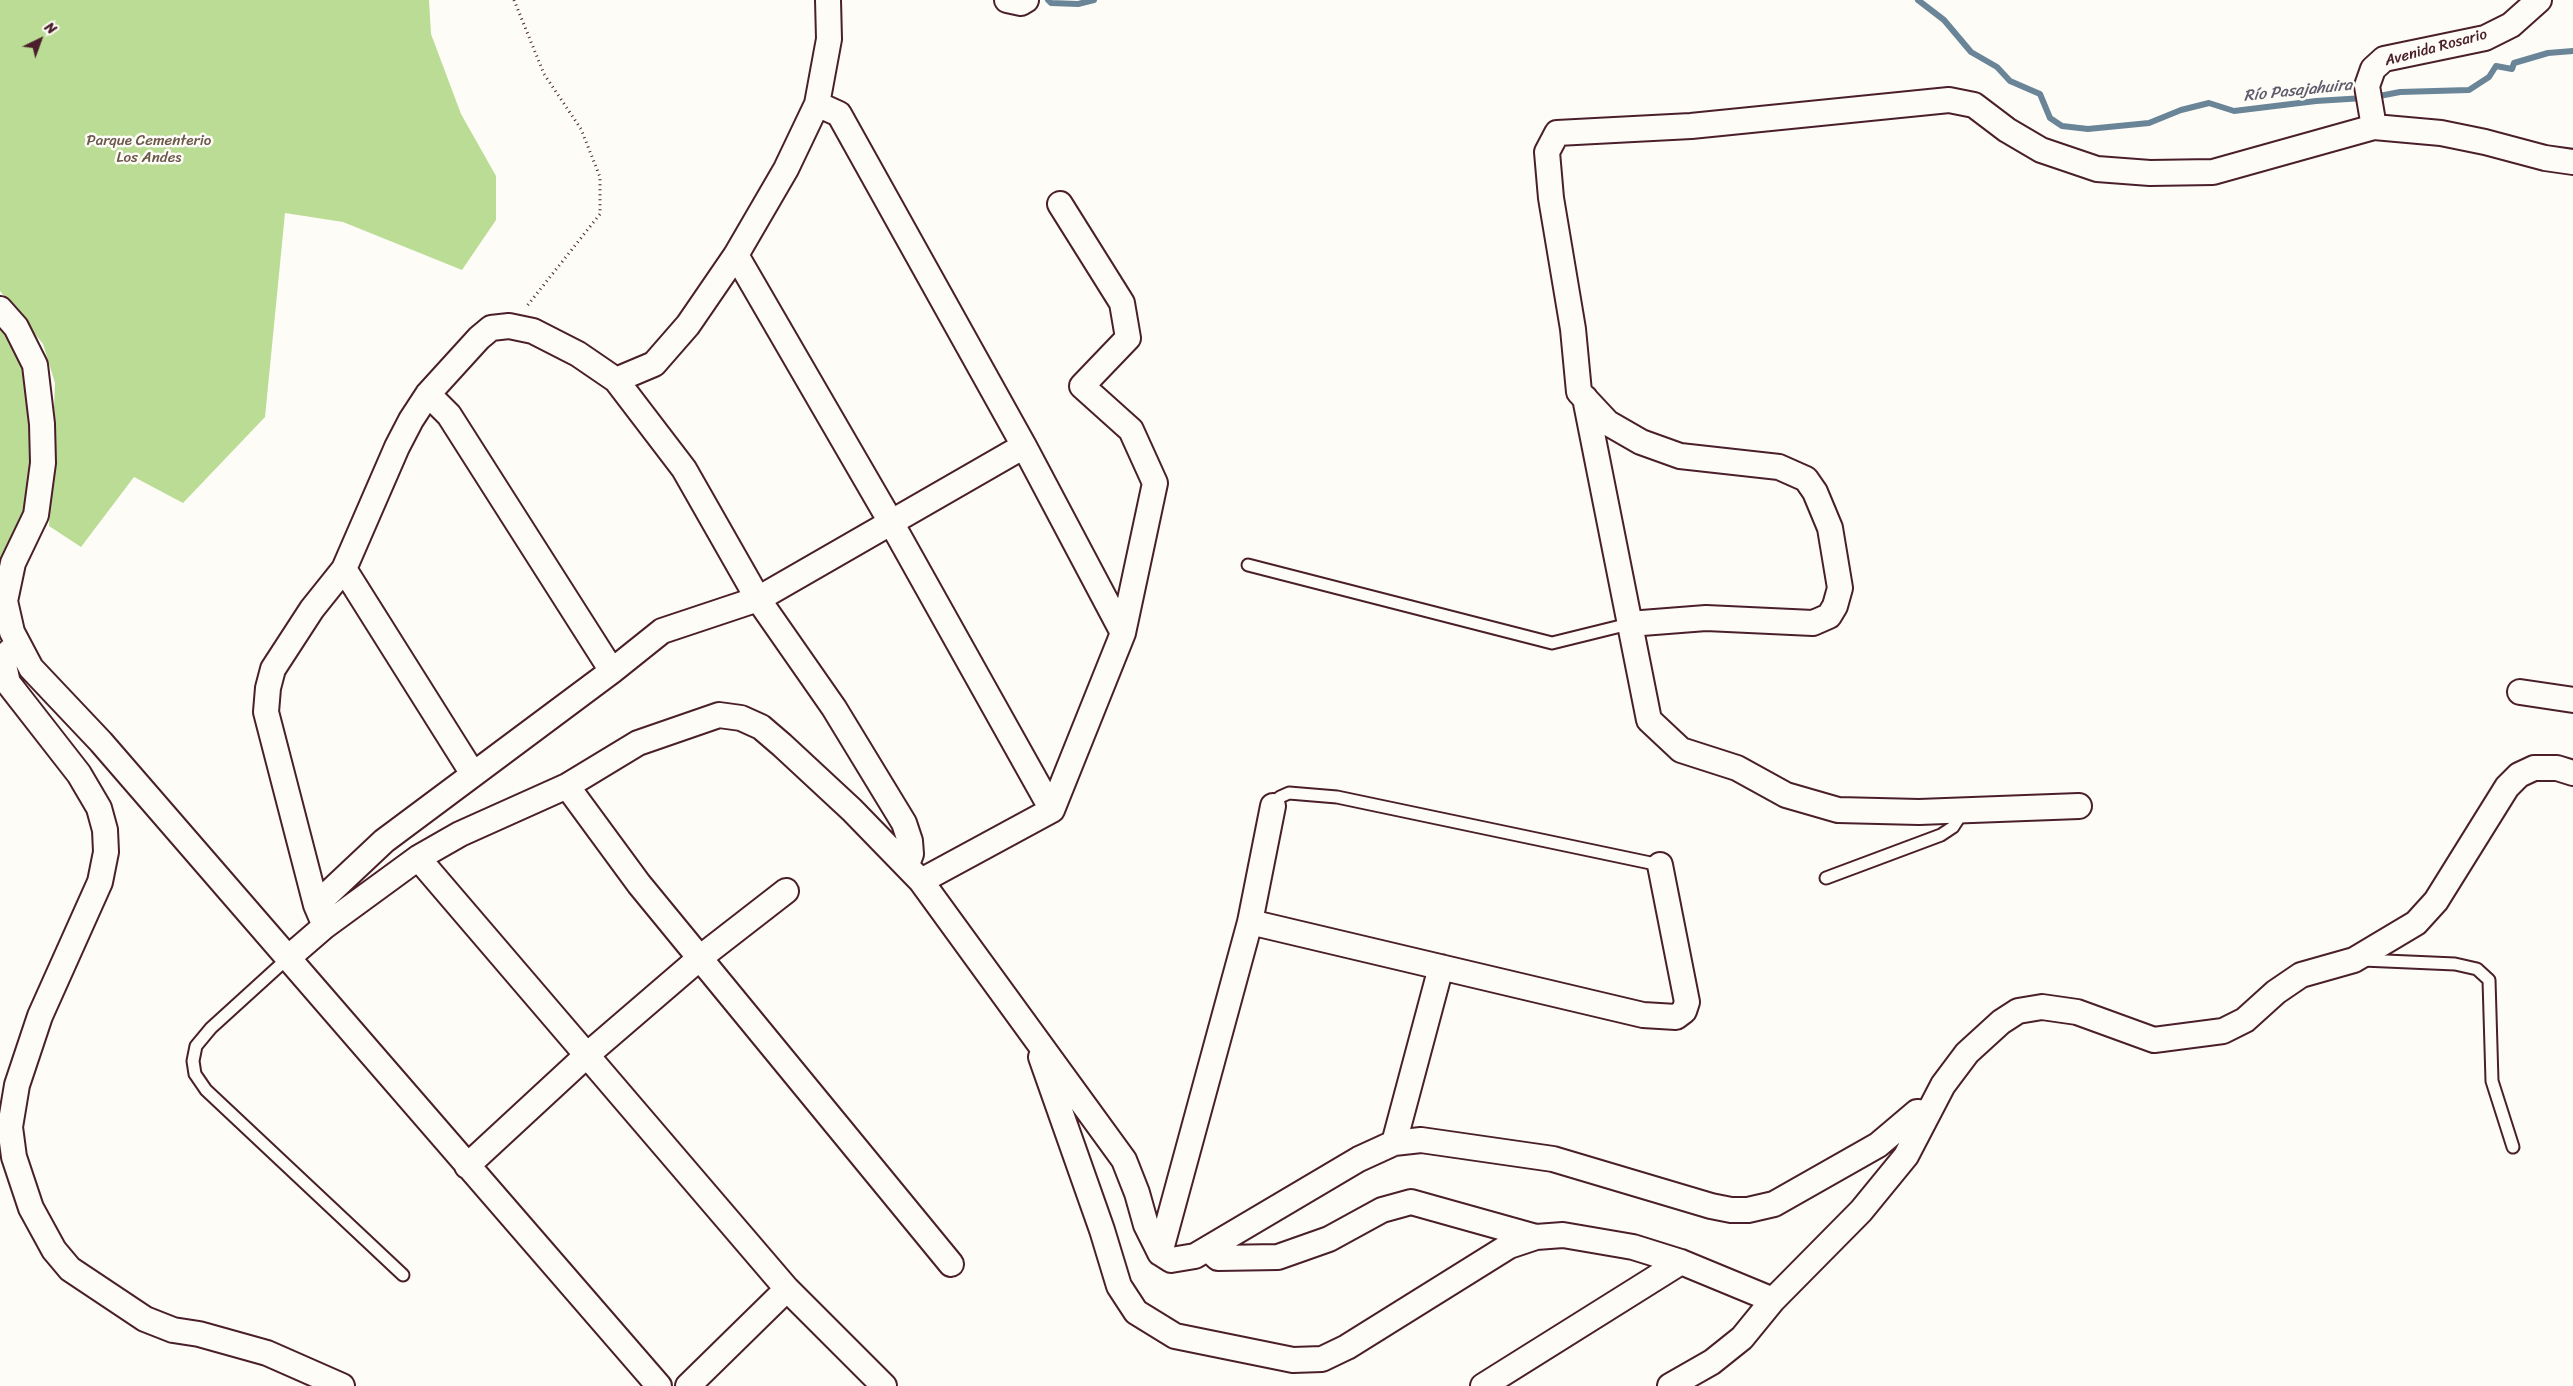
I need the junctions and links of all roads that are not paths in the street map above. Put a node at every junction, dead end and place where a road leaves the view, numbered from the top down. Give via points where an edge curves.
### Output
1 (828, 0) edge
2 (1007, 0) edge
3 (1026, 0) edge
4 (2539, 0) edge
5 (817, 104) junction
6 (2371, 107) junction
7 (2573, 162) edge
8 (1060, 204) dead end
9 (736, 256) junction
10 (0, 309) edge
11 (616, 380) junction
12 (428, 394) junction
13 (1585, 398) junction
14 (1024, 446) junction
15 (892, 524) junction
16 (1248, 565) dead end
17 (344, 569) junction
18 (758, 599) junction
19 (1629, 624) junction
20 (1123, 633) junction
21 (18, 644) junction
22 (612, 671) junction
23 (2520, 692) dead end
24 (2573, 700) edge
25 (2573, 773) edge
26 (473, 774) junction
27 (567, 786) junction
28 (1273, 806) joint
29 (2079, 806) dead end
30 (1052, 810) junction
31 (1964, 810) junction
32 (418, 858) junction
33 (1660, 865) joint
34 (914, 872) junction
35 (1826, 878) dead end
36 (786, 891) dead end
37 (320, 916) junction
38 (1250, 922) junction
39 (701, 957) junction
40 (288, 958) junction
41 (2354, 960) junction
42 (1441, 967) junction
43 (1031, 1030) junction
44 (587, 1055) junction
45 (1928, 1113) junction
46 (1394, 1144) junction
47 (2513, 1147) dead end
48 (467, 1166) junction
49 (1536, 1237) junction
50 (1208, 1249) junction
51 (1160, 1253) junction
52 (1681, 1262) junction
53 (951, 1264) dead end
54 (403, 1275) dead end
55 (787, 1289) junction
56 (1773, 1300) junction
57 (342, 1386) edge
58 (659, 1386) edge
59 (688, 1386) edge
60 (884, 1386) edge
61 (1483, 1386) edge
62 (1670, 1386) edge

1 - 5 street via 828,40
2 - 3 street via 1021,3
4 - 6 street, Avenida Rosario via 2511,25 2484,38 2384,59 2373,69
5 - 9 street via 786,169
5 - 14 street via 840,114
6 - 7 street via 2441,133
6 - 13 street via 2213,172 2097,169 2041,150 1974,105 1950,100 1700,125 1557,133 1547,152 1551,198 1573,329 1579,392
8 - 20 street via 1122,303 1128,338 1082,386 1131,430 1155,482
9 - 11 street via 688,325 654,364
9 - 15 street
10 - 21 street via 16,327 35,365 42,424 43,462 36,515 13,563 4,601
11 - 12 street via 578,354 533,332 511,327 491,328
11 - 18 street via 684,469
12 - 17 street via 397,447
12 - 22 street via 449,414
13 - 19 street
13 - 19 street via 1608,423 1640,442 1680,456 1779,467 1806,479 1830,528 1840,588 1836,606 1829,616 1813,623 1706,618
14 - 15 street
14 - 20 street
15 - 18 street
15 - 30 street
16 - 19 lane via 1552,643
17 - 26 street
17 - 37 street via 312,609 273,669 266,712
18 - 22 street via 662,630
18 - 34 street via 834,708 904,823
19 - 31 street via 1649,720 1681,750 1737,768 1786,795 1838,810
20 - 30 street
21 - 40 street via 31,668 101,742
21 - 57 street via 8,652 4,665 8,683 79,774 100,808 106,852 100,882 40,1016 17,1085 10,1127 14,1157 30,1208 54,1250 70,1269 145,1319 173,1330 267,1352
22 - 26 street
23 - 24 street
25 - 41 street via 2557,768 2534,768 2518,775 2507,787 2427,913
26 - 37 street via 384,841
27 - 32 street via 460,834
27 - 34 street via 638,743 719,715 742,718 761,727 794,755
27 - 39 street via 639,884
28 - 33 lane via 1280,796 1289,793 1337,797
28 - 38 street
29 - 31 street
30 - 34 street
31 - 35 lane via 1953,827 1941,835
32 - 37 street
32 - 44 street
33 - 42 street via 1687,1002 1684,1012 1676,1017 1643,1015
34 - 43 street
36 - 39 street
37 - 40 street
38 - 42 street
38 - 51 street
39 - 44 street
39 - 53 street
40 - 48 street
40 - 54 lane via 211,1028 196,1046 193,1060 196,1074 206,1090
41 - 45 street via 2301,975 2245,1020 2223,1031 2154,1040 2077,1012 2042,1007 2018,1011 1967,1053 1943,1085
41 - 47 lane via 2455,964 2478,969 2489,980 2492,1081
42 - 46 street
43 - 49 street via 1119,1286 1136,1312 1175,1336 1293,1360 1322,1359 1347,1347 1509,1246
43 - 51 street via 1124,1160 1146,1225
44 - 48 street
44 - 55 street
45 - 46 street via 1917,1112 1878,1145 1774,1204 1748,1210 1711,1206 1553,1159 1421,1140
45 - 56 street via 1906,1156 1861,1211
46 - 50 street via 1359,1159
48 - 58 street
49 - 50 street via 1411,1202 1382,1210 1329,1238 1278,1257 1218,1258
49 - 52 street via 1563,1235 1633,1247
50 - 51 street via 1195,1256 1171,1260
52 - 56 street
52 - 61 street
55 - 59 street
55 - 60 street
56 - 62 street via 1742,1338 1712,1362

